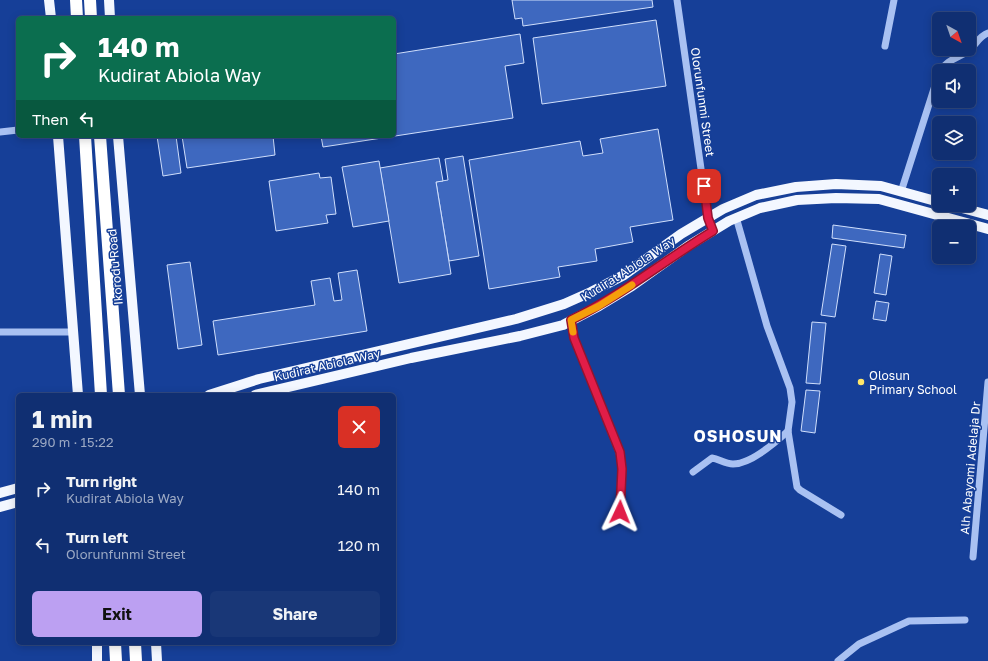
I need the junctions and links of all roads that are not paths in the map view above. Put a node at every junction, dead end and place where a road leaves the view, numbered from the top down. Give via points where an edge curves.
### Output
1 (49, 0) edge
2 (76, 0) edge
3 (90, 0) edge
4 (108, 0) edge
5 (677, 0) edge
6 (894, 0) edge
7 (50, 16) edge
8 (77, 16) edge
9 (91, 16) edge
10 (110, 16) edge
11 (988, 33) edge
12 (885, 46) dead end
13 (945, 64) edge
14 (932, 97) edge
15 (16, 130) edge
16 (0, 132) edge
17 (58, 138) edge
18 (85, 138) edge
19 (100, 138) edge
20 (118, 138) edge
21 (902, 192) junction
22 (932, 200) edge
23 (976, 212) edge
24 (988, 215) edge
25 (708, 218) junction
26 (736, 218) junction
27 (988, 229) edge
28 (713, 231) junction
29 (571, 320) junction
30 (0, 332) edge
31 (73, 332) junction
32 (988, 382) edge
33 (139, 384) junction
34 (78, 393) edge
35 (101, 393) edge
36 (119, 393) edge
37 (140, 393) edge
38 (146, 393) edge
39 (216, 393) edge
40 (263, 393) edge
41 (788, 431) junction
42 (693, 472) dead end
43 (16, 489) edge
44 (0, 493) edge
45 (16, 503) edge
46 (0, 507) edge
47 (620, 512) dead end
48 (842, 515) dead end
49 (973, 556) dead end
50 (965, 620) dead end
51 (97, 645) edge
52 (115, 645) edge
53 (135, 645) edge
54 (156, 645) edge
55 (97, 661) edge
56 (116, 661) edge
57 (136, 661) edge
58 (157, 661) edge
59 (838, 661) edge

1 - 7 main road
2 - 8 highway
3 - 9 highway
4 - 10 main road
5 - 25 street, Olorunfunmi Street
6 - 12 street
11 - 13 street via 980,37 969,51
14 - 21 street
15 - 16 street
17 - 31 main road
18 - 35 highway, Ikorodu Road
19 - 36 highway, Ikorodu Road
20 - 33 main road, Ikorodu Road
21 - 22 main road, Kudirat Abiola Way
21 - 25 main road, Kudirat Abiola Way via 881,186 836,184 796,187 756,195
23 - 24 main road
25 - 28 street, Olorunfunmi Street
25 - 39 main road, Kudirat Abiola Way via 624,275 564,304 516,319 259,379
26 - 27 main road, Kudirat Abiola Way via 760,208 797,200 879,199
26 - 28 main road, Kudirat Abiola Way
26 - 41 street via 769,332 790,388 792,402
28 - 29 main road, Kudirat Abiola Way via 632,286
29 - 40 main road, Kudirat Abiola Way via 520,336 411,358
29 - 47 street via 574,338 620,452
30 - 31 street
31 - 34 main road
32 - 49 street, Alh Abayomi Adelaja Dr
33 - 37 main road, Ikorodu Road
33 - 38 main road
41 - 42 street via 745,461 731,464 712,458
41 - 48 street via 798,487
43 - 44 main road
45 - 46 main road
50 - 59 street via 909,621 860,644
51 - 55 main road
52 - 56 highway
53 - 57 highway
54 - 58 main road

